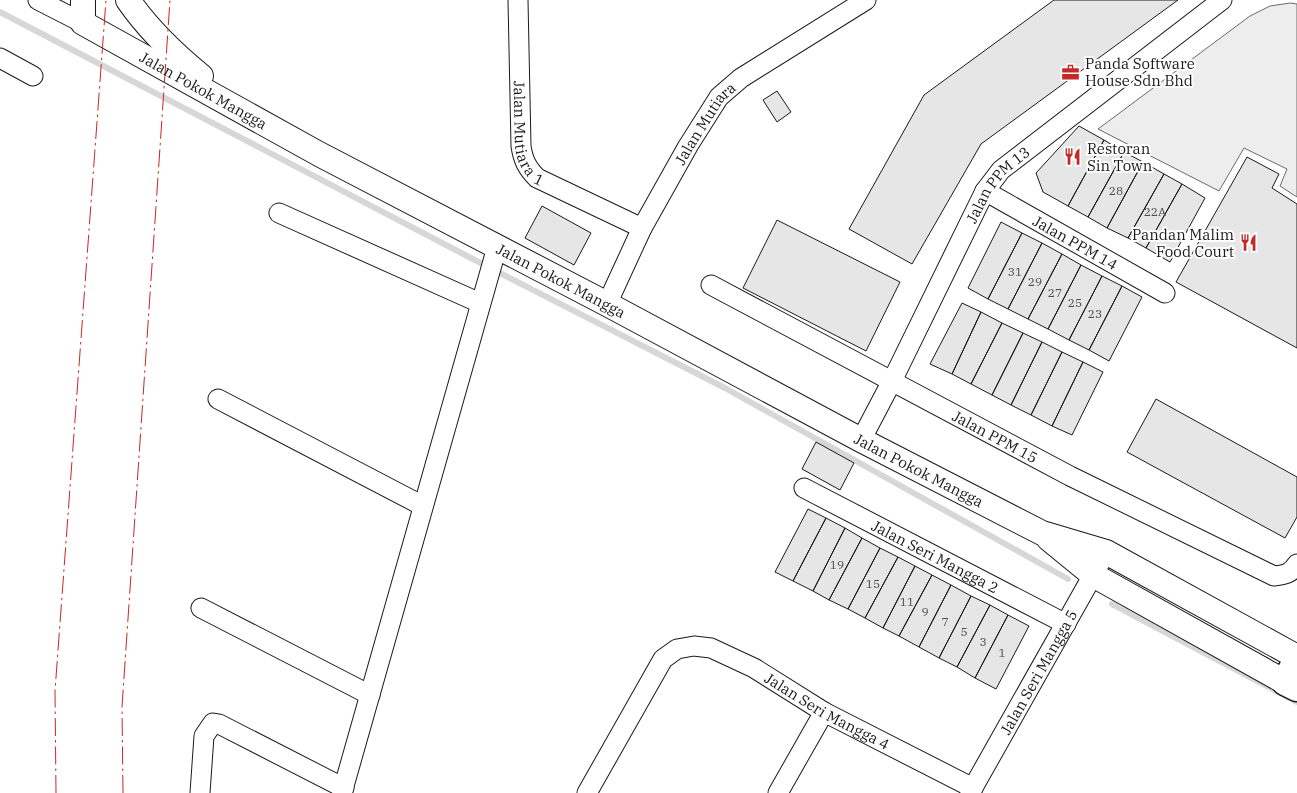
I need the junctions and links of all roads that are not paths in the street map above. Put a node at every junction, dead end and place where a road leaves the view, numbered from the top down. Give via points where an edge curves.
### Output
1 (38, 0) edge
2 (83, 0) edge
3 (128, 0) edge
4 (518, 0) edge
5 (866, 0) edge
6 (1222, 0) edge
7 (83, 23) junction
8 (0, 58) edge
9 (33, 76) dead end
10 (249, 114) junction
11 (985, 191) junction
12 (279, 213) dead end
13 (642, 228) junction
14 (493, 262) junction
15 (711, 284) dead end
16 (1165, 293) dead end
17 (480, 303) junction
18 (606, 304) junction
19 (892, 381) junction
20 (218, 399) dead end
21 (861, 440) junction
22 (804, 488) dead end
23 (423, 506) junction
24 (1042, 533) junction
25 (1106, 552) junction
26 (1291, 570) edge
27 (1093, 575) junction
28 (201, 608) dead end
29 (1066, 624) junction
30 (1297, 658) edge
31 (1291, 685) edge
32 (370, 695) junction
33 (824, 712) junction
34 (343, 790) edge
35 (972, 791) edge
36 (200, 793) edge
37 (587, 793) edge
38 (778, 793) edge

1 - 7 street, Jalan Pokok Mangga
2 - 7 street
3 - 10 street via 176,55
4 - 13 street, Jalan Mutiara 1 via 521,146 529,170 537,178
5 - 13 street, Jalan Mutiara via 741,78 719,97
6 - 11 street, Jalan PPM 13 via 1001,170
7 - 10 street, Jalan Pokok Mangga
8 - 9 street
10 - 14 street, Jalan Pokok Mangga
11 - 16 street, Jalan PPM 14
11 - 19 street, Jalan PPM 13
12 - 17 street
13 - 18 street, Jalan Mutiara
14 - 17 street
14 - 18 street, Jalan Pokok Mangga
15 - 19 street, Jalan PPM 15
17 - 23 street
18 - 21 street, Jalan Pokok Mangga
19 - 21 street, Jalan PPM 13
19 - 26 street, Jalan PPM 15 via 1070,476 1274,576
20 - 23 street
21 - 24 street, Jalan Pokok Mangga
22 - 29 street, Jalan Seri Mangga 2
23 - 32 street
24 - 25 street, Jalan Pokok Mangga
24 - 27 street, Jalan Pokok Mangga
25 - 27 street, Jalan Seri Mangga 5
25 - 30 street, Jalan Pokok Mangga
27 - 29 street, Jalan Seri Mangga 5
27 - 31 street, Jalan Pokok Mangga
28 - 32 street
29 - 35 street, Jalan Seri Mangga 5
30 - 31 main road
32 - 34 street
33 - 35 street, Jalan Seri Mangga 4
33 - 37 street, Jalan Seri Mangga 4 via 754,668 712,648 694,646 677,650 663,659
33 - 38 street
34 - 36 street via 213,723 204,736

